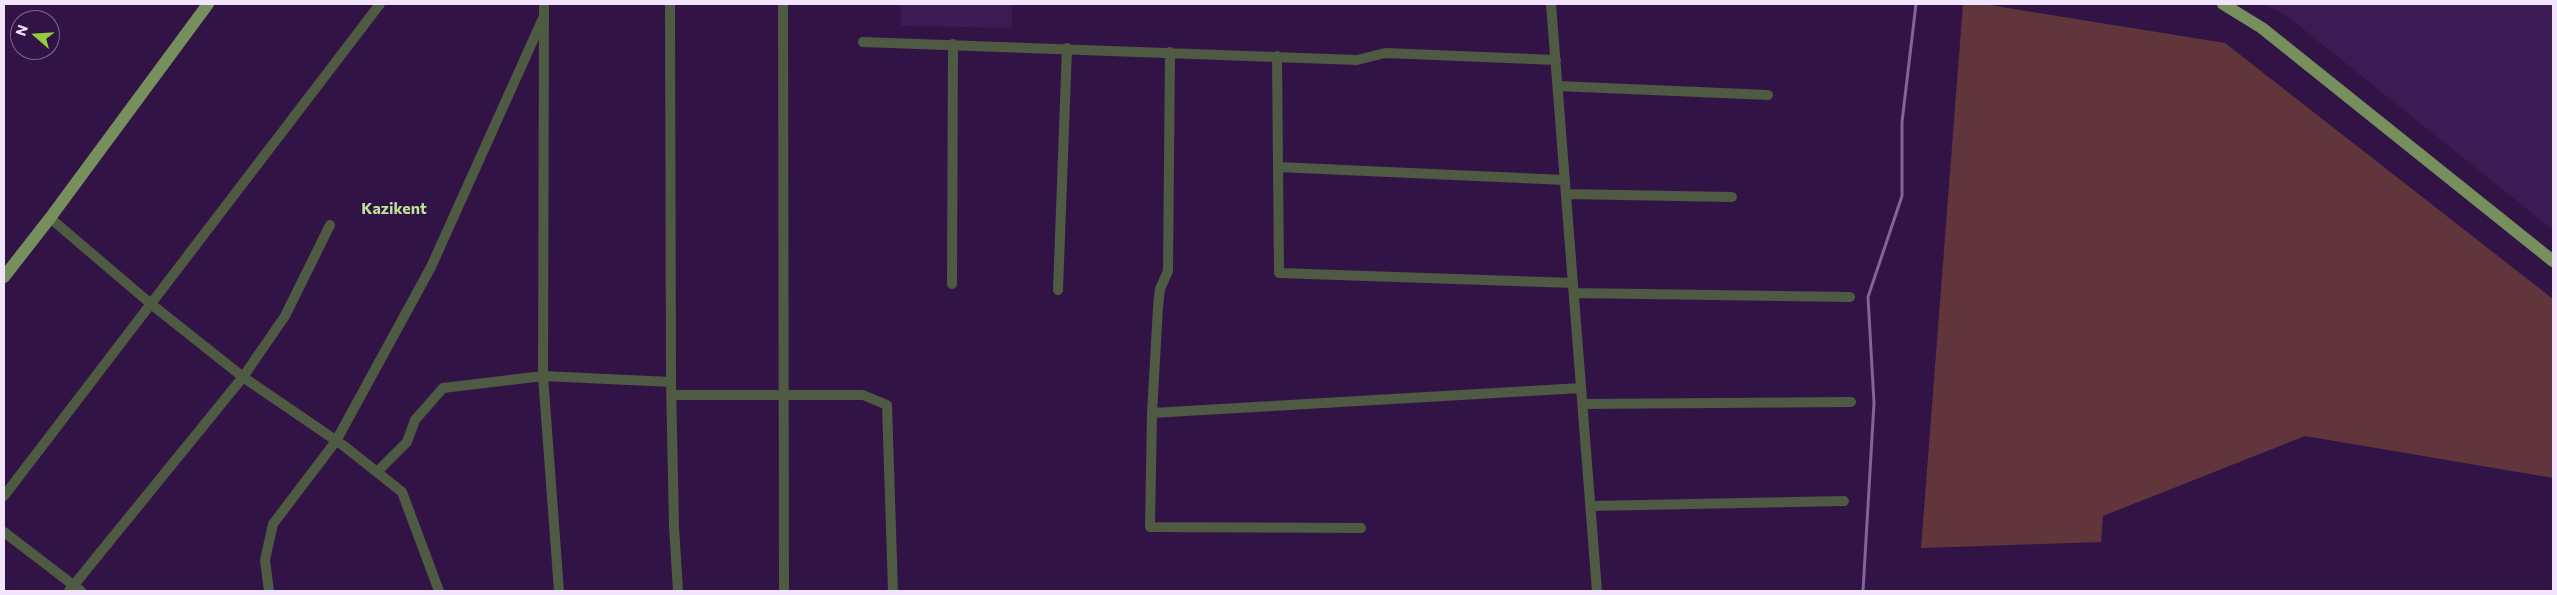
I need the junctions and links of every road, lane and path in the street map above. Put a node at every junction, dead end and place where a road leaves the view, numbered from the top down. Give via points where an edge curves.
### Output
1 (208, 4) edge
2 (380, 4) edge
3 (544, 4) edge
4 (670, 4) edge
5 (783, 4) edge
6 (1551, 4) edge
7 (2223, 4) edge
8 (544, 16) junction
9 (863, 42) dead end
10 (953, 44) junction
11 (1067, 48) junction
12 (1170, 52) junction
13 (1277, 56) junction
14 (1556, 60) junction
15 (1558, 86) junction
16 (1768, 95) dead end
17 (1278, 167) junction
18 (1565, 180) junction
19 (1566, 194) junction
20 (1732, 197) dead end
21 (50, 218) junction
22 (330, 225) dead end
23 (2553, 261) edge
24 (4, 277) edge
25 (952, 284) dead end
26 (1573, 288) junction
27 (1058, 290) dead end
28 (1850, 297) dead end
29 (151, 304) junction
30 (543, 376) junction
31 (244, 377) junction
32 (671, 382) junction
33 (1581, 388) junction
34 (671, 395) junction
35 (784, 396) junction
36 (1851, 402) dead end
37 (1583, 404) junction
38 (1152, 413) junction
39 (336, 441) junction
40 (377, 472) junction
41 (4, 496) edge
42 (1844, 501) dead end
43 (1590, 506) junction
44 (1361, 528) dead end
45 (4, 532) edge
46 (75, 589) edge
47 (269, 591) edge
48 (439, 591) edge
49 (559, 591) edge
50 (678, 591) edge
51 (784, 591) edge
52 (893, 591) edge
53 (1597, 591) edge

1 - 21 main road
2 - 29 street
3 - 8 street
4 - 32 street
5 - 35 street
6 - 14 street
7 - 23 main road via 2262,28
8 - 30 street
8 - 39 street via 431,267
9 - 10 street
10 - 11 street
10 - 25 street
11 - 12 street
11 - 27 street
12 - 13 street
12 - 38 street via 1168,270 1160,289
13 - 14 street via 1357,60 1385,53
13 - 17 street
14 - 15 street
15 - 16 street
15 - 18 street
17 - 18 street
17 - 26 street via 1279,273
18 - 19 street
19 - 20 street
19 - 26 street
21 - 24 main road
21 - 29 street
22 - 31 street via 285,316
26 - 28 street
26 - 33 street
29 - 31 street
29 - 41 street
30 - 32 street
30 - 40 street via 443,388 415,420 408,442
30 - 49 street
31 - 39 street
31 - 46 street
32 - 34 street
33 - 37 street
33 - 38 street
34 - 35 street
34 - 50 street
35 - 51 street
35 - 52 street via 863,395 887,405
36 - 37 street
37 - 43 street
38 - 44 street via 1150,526
39 - 40 street
39 - 47 street via 273,524 265,560
40 - 48 street via 402,492
42 - 43 street
43 - 53 street
45 - 46 street

